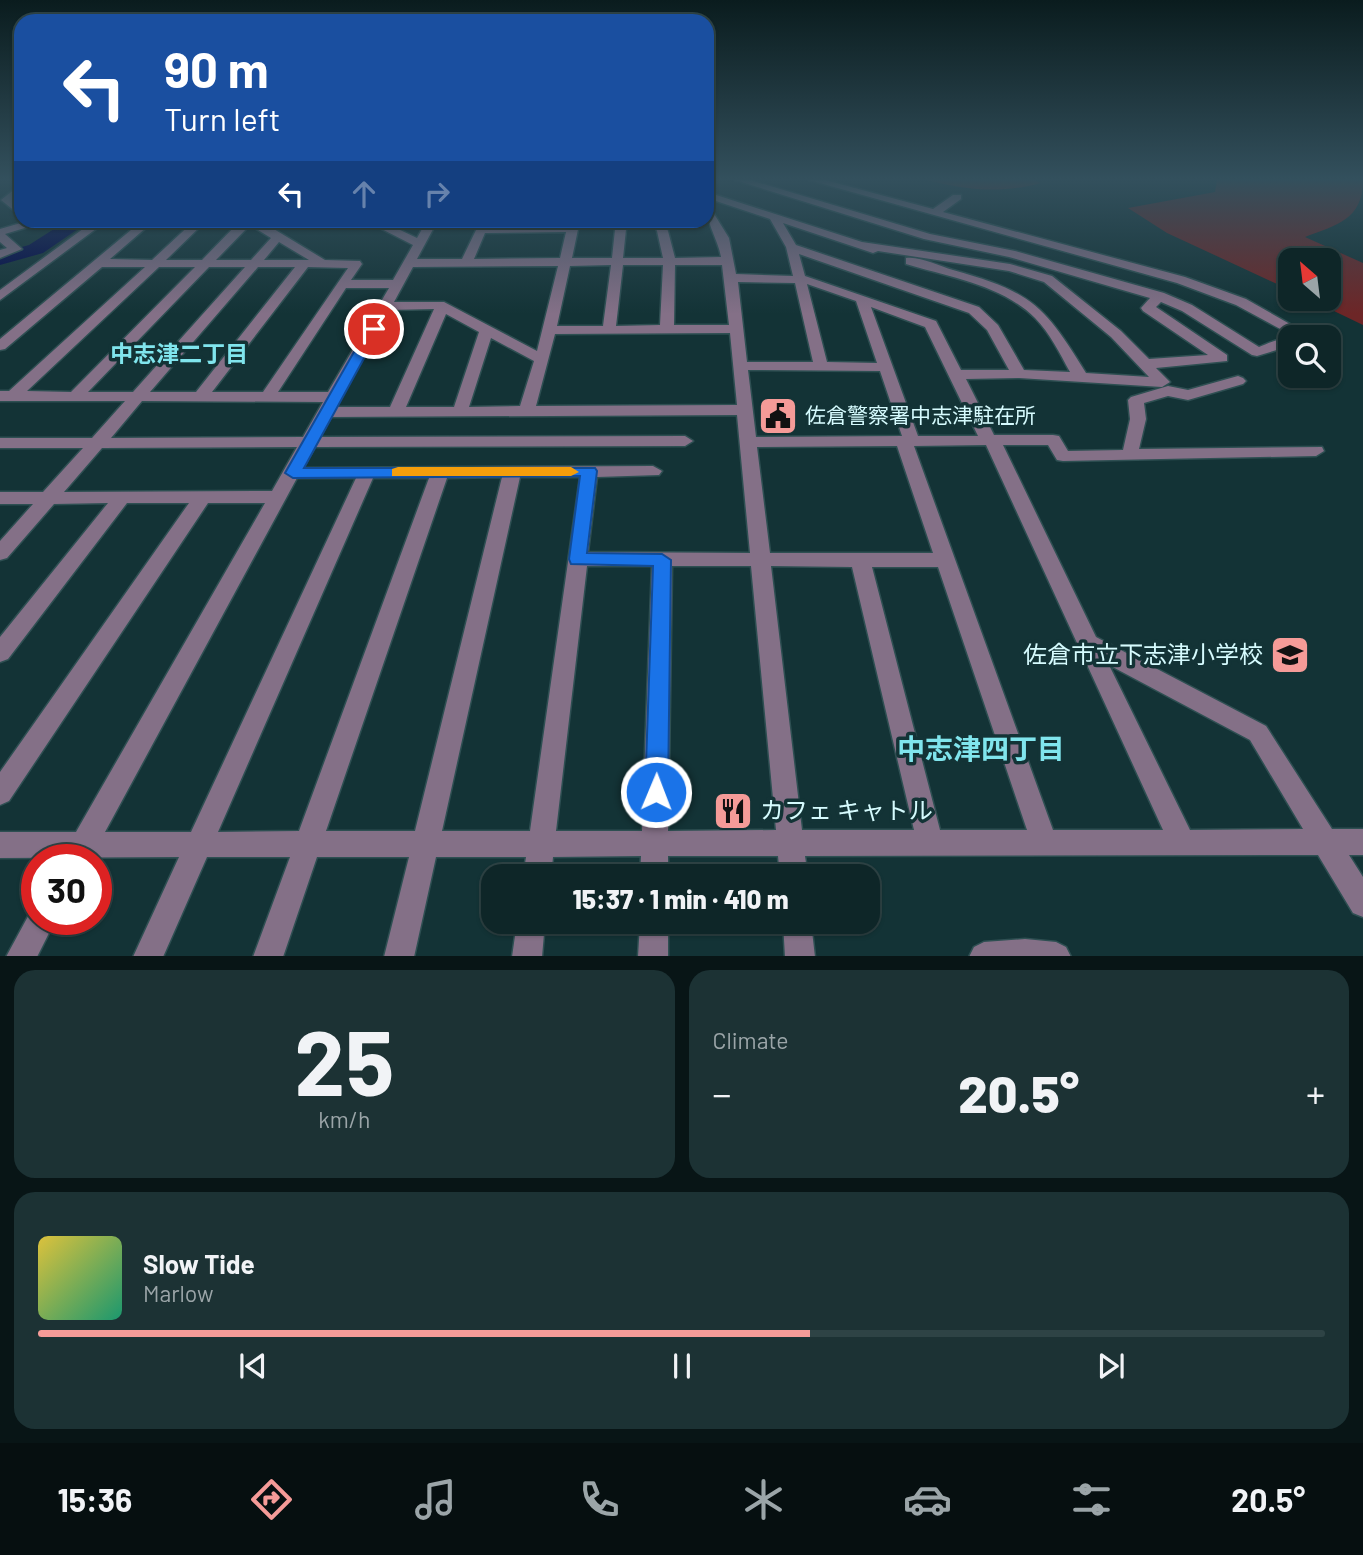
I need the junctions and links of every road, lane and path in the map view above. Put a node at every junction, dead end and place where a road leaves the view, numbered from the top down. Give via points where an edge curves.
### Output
1 (715, 225) edge
2 (779, 225) edge
3 (800, 225) edge
4 (887, 225) edge
5 (976, 225) edge
6 (20, 228) edge
7 (92, 228) edge
8 (141, 228) edge
9 (193, 228) edge
10 (241, 228) edge
11 (261, 228) edge
12 (386, 228) edge
13 (429, 228) edge
14 (491, 228) edge
15 (509, 228) edge
16 (565, 228) edge
17 (573, 228) edge
18 (621, 228) edge
19 (661, 228) edge
20 (0, 234) edge
21 (277, 238) junction
22 (524, 241) edge
23 (420, 244) junction
24 (862, 245) junction
25 (793, 247) junction
26 (0, 254) edge
27 (565, 261) junction
28 (617, 261) junction
29 (668, 261) junction
30 (467, 262) junction
31 (101, 263) junction
32 (156, 263) junction
33 (205, 263) junction
34 (410, 263) junction
35 (255, 264) junction
36 (304, 264) junction
37 (323, 264) junction
38 (1010, 268) junction
39 (730, 270) junction
40 (800, 278) junction
41 (343, 284) junction
42 (399, 284) junction
43 (986, 286) junction
44 (0, 296) edge
45 (1159, 296) junction
46 (862, 299) junction
47 (960, 304) junction
48 (386, 306) junction
49 (442, 307) junction
50 (931, 324) junction
51 (1282, 325) edge
52 (487, 329) junction
53 (549, 330) junction
54 (609, 330) junction
55 (667, 330) junction
56 (737, 330) junction
57 (0, 345) edge
58 (1278, 345) edge
59 (542, 359) junction
60 (1147, 364) junction
61 (741, 366) junction
62 (821, 366) junction
63 (886, 367) junction
64 (956, 374) junction
65 (1019, 374) junction
66 (1082, 379) junction
67 (1238, 381) dead end
68 (1165, 387) junction
69 (7, 396) edge
70 (75, 396) junction
71 (139, 396) junction
72 (201, 396) junction
73 (268, 396) junction
74 (331, 404) junction
75 (746, 410) junction
76 (396, 411) junction
77 (460, 411) junction
78 (526, 412) junction
79 (685, 440) dead end
80 (990, 440) junction
81 (908, 441) junction
82 (99, 442) junction
83 (750, 442) junction
84 (0, 443) edge
85 (309, 443) junction
86 (1316, 451) dead end
87 (1130, 454) junction
88 (589, 471) junction
89 (653, 471) dead end
90 (367, 472) junction
91 (440, 472) junction
92 (512, 472) junction
93 (293, 473) junction
94 (278, 497) junction
95 (0, 498) edge
96 (48, 498) junction
97 (122, 498) junction
98 (202, 498) junction
99 (0, 553) edge
100 (578, 559) junction
101 (760, 559) junction
102 (860, 559) junction
103 (946, 559) junction
104 (662, 560) junction
105 (1088, 643) junction
106 (0, 653) edge
107 (0, 793) edge
108 (1325, 841) junction
109 (930, 842) junction
110 (1044, 842) junction
111 (1182, 842) junction
112 (1363, 842) edge
113 (541, 843) junction
114 (655, 843) junction
115 (792, 843) junction
116 (83, 844) edge
117 (197, 844) junction
118 (307, 844) junction
119 (425, 844) junction
120 (0, 845) edge
121 (21, 847) edge
122 (112, 850) edge
123 (539, 864) edge
124 (654, 864) edge
125 (793, 864) edge
126 (1363, 903) edge
127 (530, 934) edge
128 (653, 934) edge
129 (798, 934) edge
130 (33, 935) edge
131 (1026, 955) edge
132 (22, 956) edge
133 (148, 956) edge
134 (268, 956) edge
135 (399, 956) edge
136 (527, 956) edge
137 (653, 956) edge
138 (800, 956) edge
139 (1005, 956) edge

1 - 39 street
2 - 25 street
3 - 24 street
4 - 45 street
5 - 51 street via 1219,293
6 - 20 street
7 - 44 street
8 - 31 street
9 - 32 street
10 - 33 street
11 - 21 street
12 - 23 street
13 - 23 street
14 - 30 street via 481,230
15 - 22 street
16 - 22 street
17 - 27 street
18 - 28 street
19 - 29 street
20 - 26 street via 16,249
21 - 35 street
21 - 37 street
22 - 27 street
22 - 30 street
23 - 34 street
24 - 38 street
24 - 43 street
25 - 40 street
25 - 47 street
27 - 28 street
27 - 53 street
28 - 29 street
28 - 54 street
29 - 39 street
29 - 55 street
30 - 34 street
31 - 32 street
31 - 57 street
32 - 33 street
32 - 69 street
33 - 35 street
33 - 70 street
34 - 42 street
35 - 36 street
35 - 71 street
36 - 37 street
36 - 72 street
37 - 41 street via 356,264
38 - 43 street
38 - 60 street via 1048,279
39 - 40 street
39 - 56 street
40 - 46 street
40 - 62 street
41 - 42 street
41 - 73 street
42 - 48 street
43 - 47 street
43 - 66 street via 1038,313
45 - 58 street via 1257,352
45 - 60 street via 1148,308 1222,358
46 - 50 street
46 - 63 street
47 - 50 street
47 - 65 street via 993,328
48 - 49 street
48 - 74 street
49 - 52 street
49 - 76 street
50 - 64 street
52 - 59 street
52 - 77 street
53 - 54 street
53 - 59 street
54 - 55 street
55 - 56 street
56 - 61 street
59 - 78 street
60 - 68 street
61 - 62 street
61 - 75 street
62 - 63 street
63 - 81 street
64 - 65 street
64 - 80 street
65 - 66 street
66 - 68 street
67 - 68 street via 1188,395
68 - 87 street via 1136,400 1138,419
69 - 70 street
70 - 71 street
71 - 72 street
71 - 82 street
72 - 73 street
73 - 74 street
74 - 76 street
74 - 85 street
75 - 78 street
75 - 83 street
76 - 77 street
77 - 78 street
79 - 85 street
80 - 81 street
80 - 87 street via 1053,440 1063,456
80 - 105 street
81 - 83 street
81 - 103 street
82 - 84 street
82 - 85 street
82 - 96 street
83 - 101 street
85 - 93 street
86 - 87 street
88 - 89 street
88 - 92 street
88 - 100 street
90 - 91 street
90 - 93 street
90 - 117 street
91 - 92 street
91 - 118 street
92 - 119 street
93 - 94 street
94 - 98 street
94 - 116 street
95 - 96 street
96 - 97 street
96 - 99 street
97 - 98 street
97 - 106 street
98 - 107 street
100 - 104 street
100 - 113 street
101 - 102 street
101 - 104 street
101 - 115 street
102 - 103 street
102 - 109 street
103 - 110 street
104 - 114 street
105 - 108 street via 1258,733
105 - 111 street
108 - 111 street
108 - 112 street
108 - 126 street
109 - 110 street
109 - 115 street
110 - 111 street
113 - 114 street
113 - 119 street
113 - 123 street
114 - 115 street
114 - 124 street
115 - 125 street
117 - 118 street
117 - 122 street
117 - 133 street
118 - 119 street
118 - 134 street
119 - 135 street
120 - 121 street
127 - 136 street
128 - 137 street
129 - 138 street
130 - 132 street
131 - 139 street

